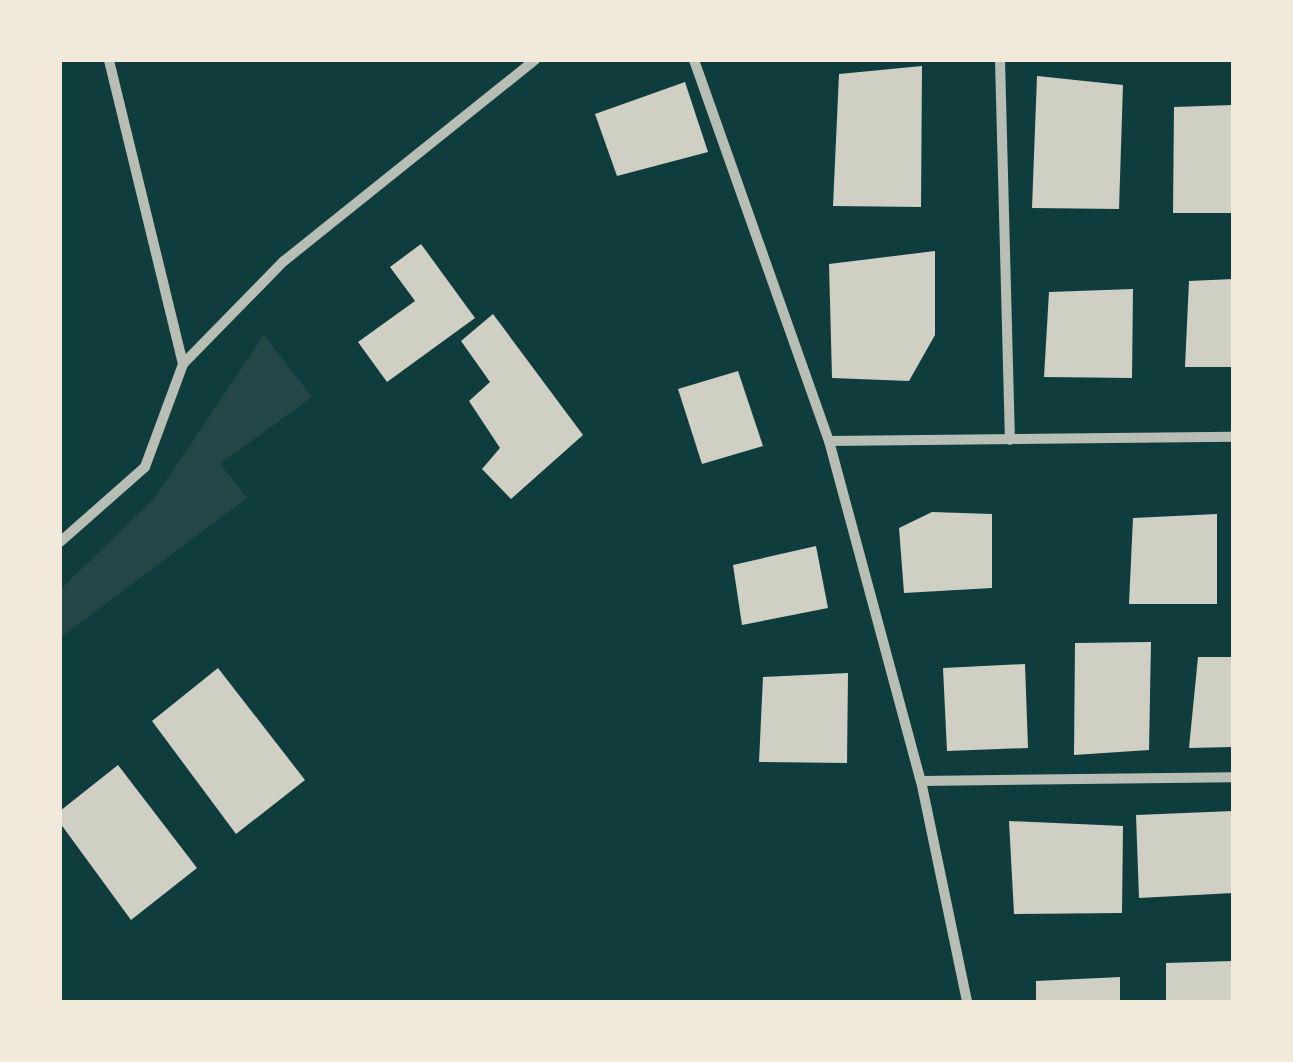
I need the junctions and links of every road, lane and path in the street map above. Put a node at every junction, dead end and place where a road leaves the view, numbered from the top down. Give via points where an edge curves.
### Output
1 (109, 60) edge
2 (535, 60) edge
3 (694, 60) edge
4 (1000, 60) edge
5 (183, 364) junction
6 (1233, 437) edge
7 (1010, 440) junction
8 (829, 441) junction
9 (60, 542) edge
10 (1233, 777) edge
11 (921, 781) junction
12 (967, 1002) edge

1 - 5 street
2 - 5 street via 284,261
3 - 8 street
4 - 7 street
5 - 9 street via 145,467
6 - 7 street
7 - 8 street
8 - 11 street
10 - 11 street
11 - 12 street

